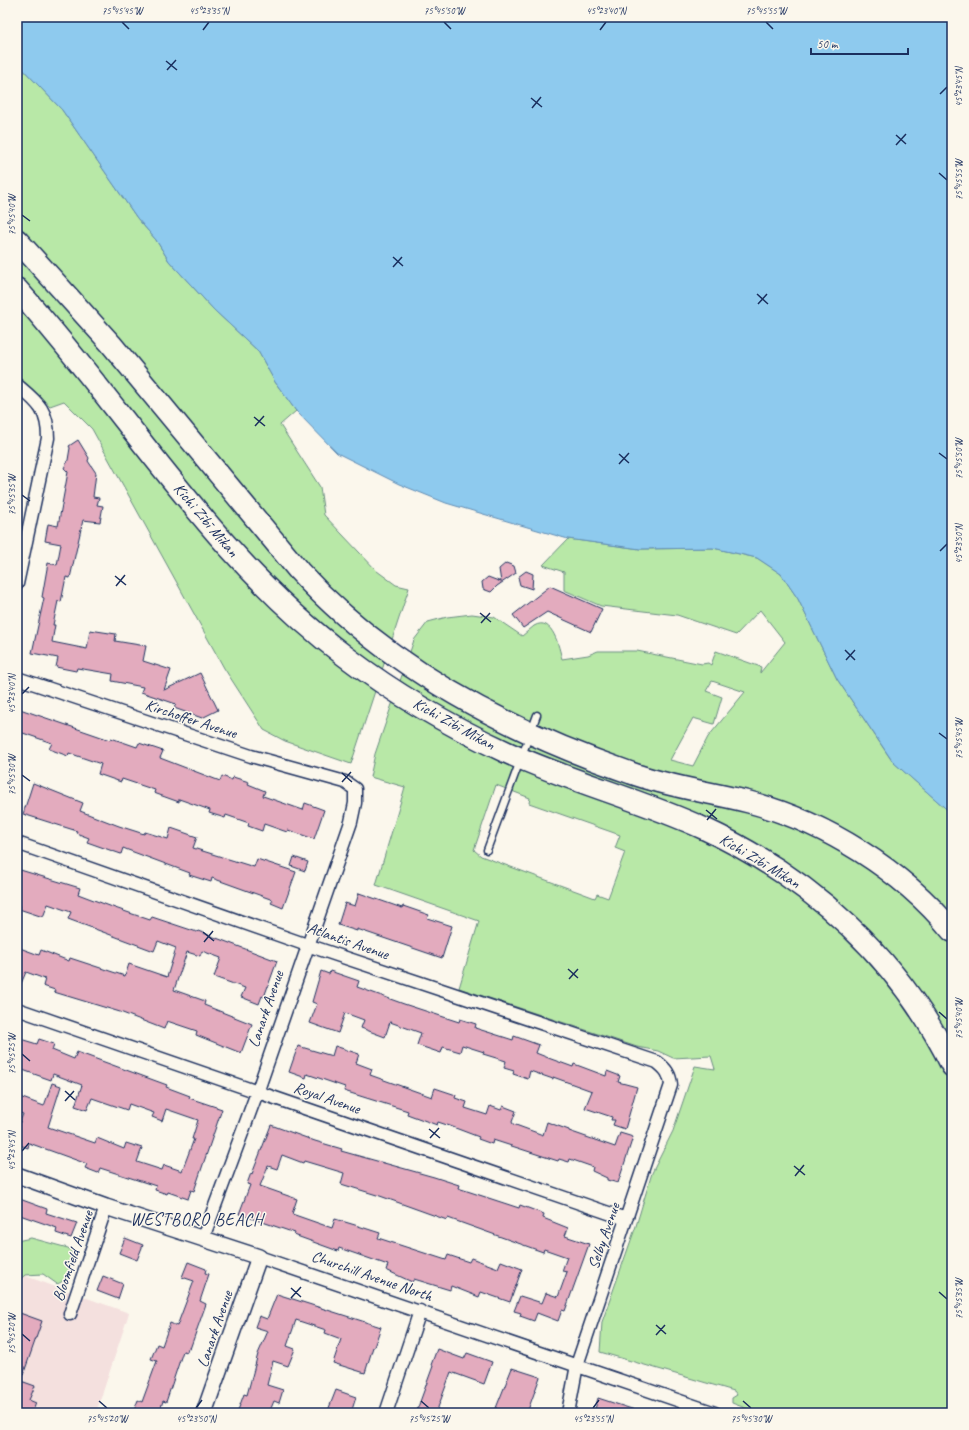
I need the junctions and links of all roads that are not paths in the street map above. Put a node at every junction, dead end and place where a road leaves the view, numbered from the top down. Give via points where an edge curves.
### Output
1 (17, 240) edge
2 (17, 289) edge
3 (17, 385) edge
4 (17, 584) edge
5 (17, 678) edge
6 (534, 724) junction
7 (520, 758) junction
8 (355, 789) joint
9 (17, 843) edge
10 (487, 850) dead end
11 (952, 931) edge
12 (307, 944) junction
13 (17, 1009) edge
14 (952, 1066) edge
15 (667, 1071) joint
16 (258, 1090) junction
17 (17, 1175) edge
18 (106, 1207) junction
19 (626, 1219) junction
20 (203, 1238) junction
21 (259, 1258) junction
22 (420, 1311) junction
23 (70, 1314) dead end
24 (577, 1365) junction
25 (204, 1413) edge
26 (386, 1413) edge
27 (568, 1413) edge
28 (715, 1413) edge

1 - 6 highway, Kichi Zībī Mīkan via 121,356 331,605 390,653 468,703
2 - 7 highway, Kichi Zībī Mīkan via 77,358 198,513 239,560 298,617 344,655 400,694 472,735
3 - 4 street via 32,398 46,416 48,438
5 - 8 street, Kirchoffer Avenue via 251,756 345,782
6 - 7 lane
6 - 11 highway, Kichi Zībī Mīkan via 631,773 671,785 750,802 800,820 849,845 882,867 926,903
7 - 10 lane
7 - 14 highway, Kichi Zībī Mīkan via 704,828 797,881 849,924 884,961 922,1012
8 - 12 street, Lanark Avenue via 351,822
9 - 12 street, Atlantis Avenue
12 - 15 street, Atlantis Avenue via 657,1062
12 - 16 street, Lanark Avenue
13 - 16 street, Royal Avenue
15 - 19 street, Selby Avenue via 671,1085
16 - 19 street, Royal Avenue
16 - 20 street, Lanark Avenue
17 - 18 street, Churchill Avenue North
18 - 20 street, Churchill Avenue North
18 - 23 street, Bloomfield Avenue
19 - 24 street, Selby Avenue
20 - 21 street, Churchill Avenue North
21 - 22 street, Churchill Avenue North
21 - 25 street, Lanark Avenue
22 - 24 street, Churchill Avenue North
22 - 26 street
24 - 27 street, Selby Avenue
24 - 28 street, Churchill Avenue North

